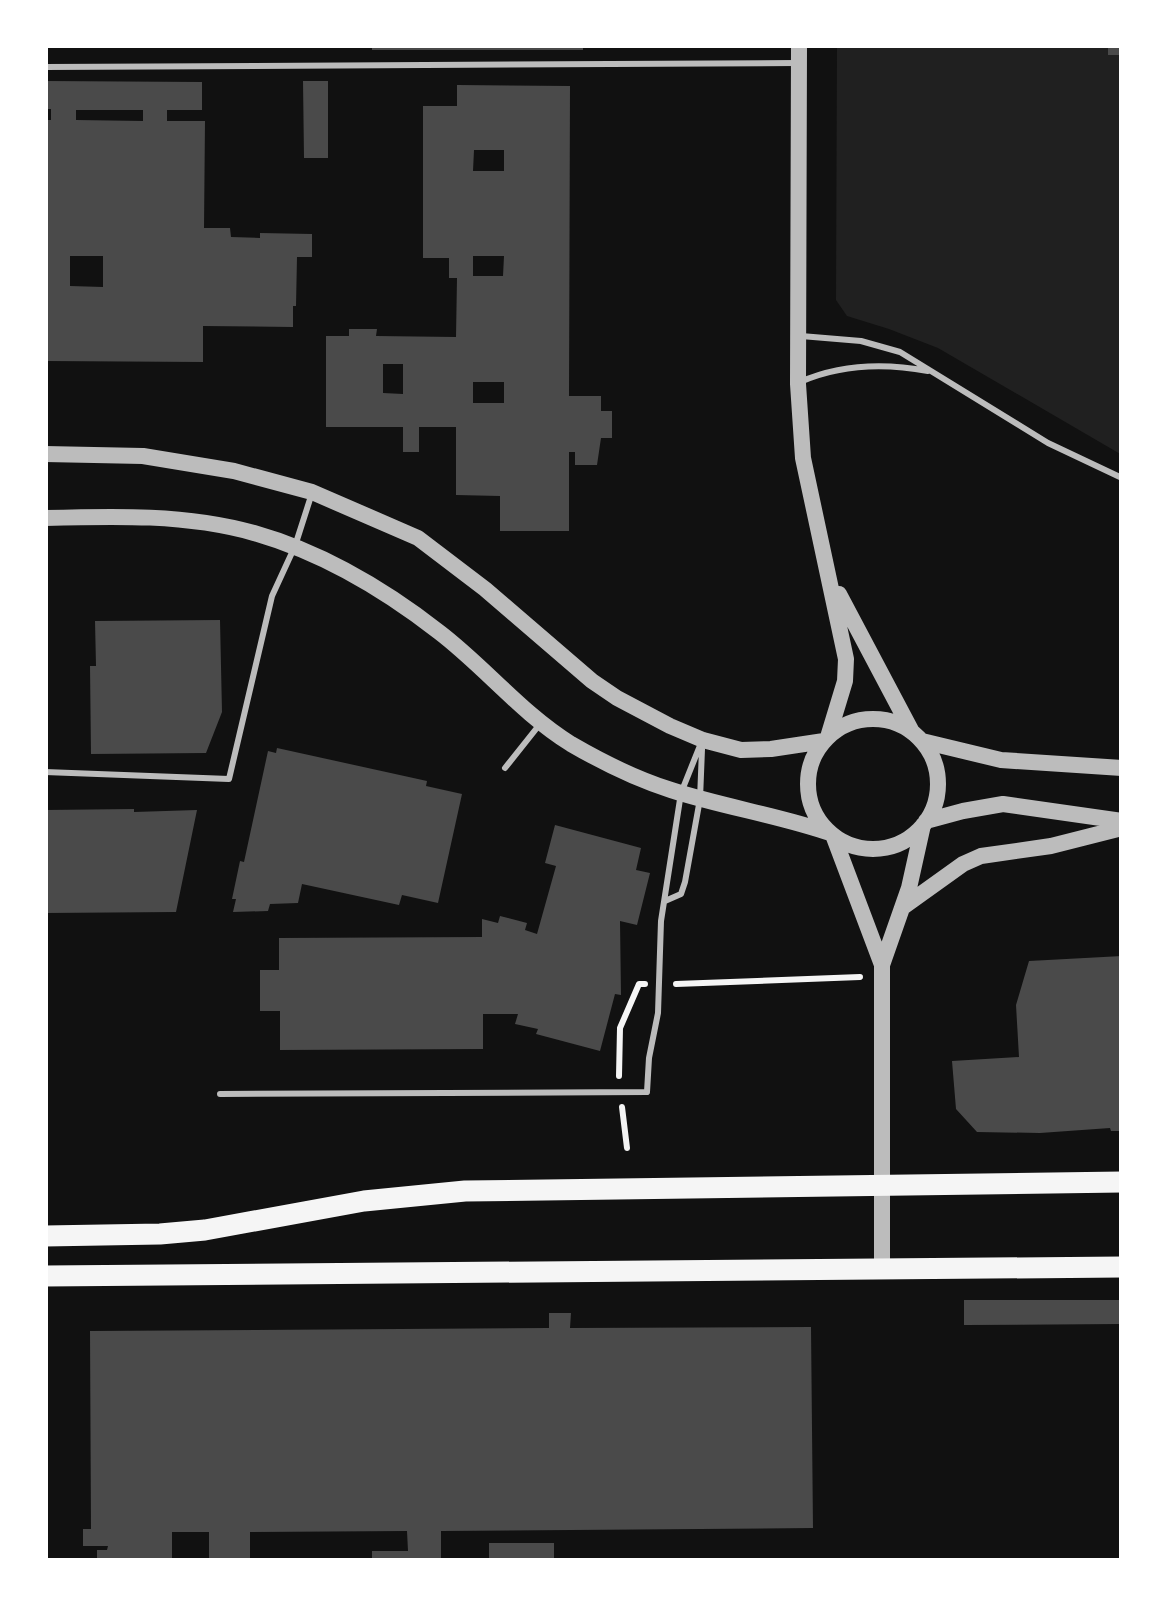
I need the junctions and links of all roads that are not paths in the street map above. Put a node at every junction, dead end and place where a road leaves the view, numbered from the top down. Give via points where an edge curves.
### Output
1 (799, 54) edge
2 (45, 67) edge
3 (797, 336) junction
4 (931, 372) junction
5 (798, 383) junction
6 (45, 454) edge
7 (1122, 478) edge
8 (312, 492) junction
9 (45, 518) edge
10 (295, 546) junction
11 (830, 578) junction
12 (542, 722) junction
13 (917, 737) junction
14 (826, 739) junction
15 (703, 740) junction
16 (505, 768) dead end
17 (1122, 768) edge
18 (45, 772) edge
19 (682, 793) junction
20 (700, 799) junction
21 (924, 823) junction
22 (1122, 824) edge
23 (831, 834) junction
24 (665, 902) junction
25 (903, 907) junction
26 (882, 971) junction
27 (220, 1094) dead end
28 (1122, 1182) edge
29 (882, 1184) junction
30 (45, 1236) edge
31 (1122, 1267) edge
32 (882, 1269) junction
33 (45, 1276) edge

1 - 2 lane
1 - 3 street
3 - 4 lane via 877,344
3 - 5 street
4 - 5 lane via 868,366
4 - 7 lane
5 - 11 street via 803,458
6 - 8 street via 143,456
8 - 10 lane
8 - 15 street via 418,538 616,698
9 - 10 street via 192,520
10 - 12 street via 400,603
10 - 18 lane via 272,596 229,779
11 - 13 street
11 - 14 street via 846,670
12 - 16 lane
12 - 19 street via 592,756
13 - 14 street via 869,719
13 - 17 street via 1001,760
13 - 21 street via 938,787
14 - 15 street via 741,750
14 - 23 street via 808,782 811,805
15 - 19 lane
15 - 20 lane
19 - 20 street
19 - 24 lane
20 - 23 street
20 - 24 lane via 681,894
21 - 22 street via 997,804
21 - 23 street via 880,849
21 - 25 street
22 - 25 street via 981,856
23 - 26 street
24 - 27 lane via 647,1092
25 - 26 street
26 - 29 street
28 - 29 main road
29 - 30 main road via 432,1193 205,1231
29 - 32 street
31 - 32 main road
32 - 33 main road

